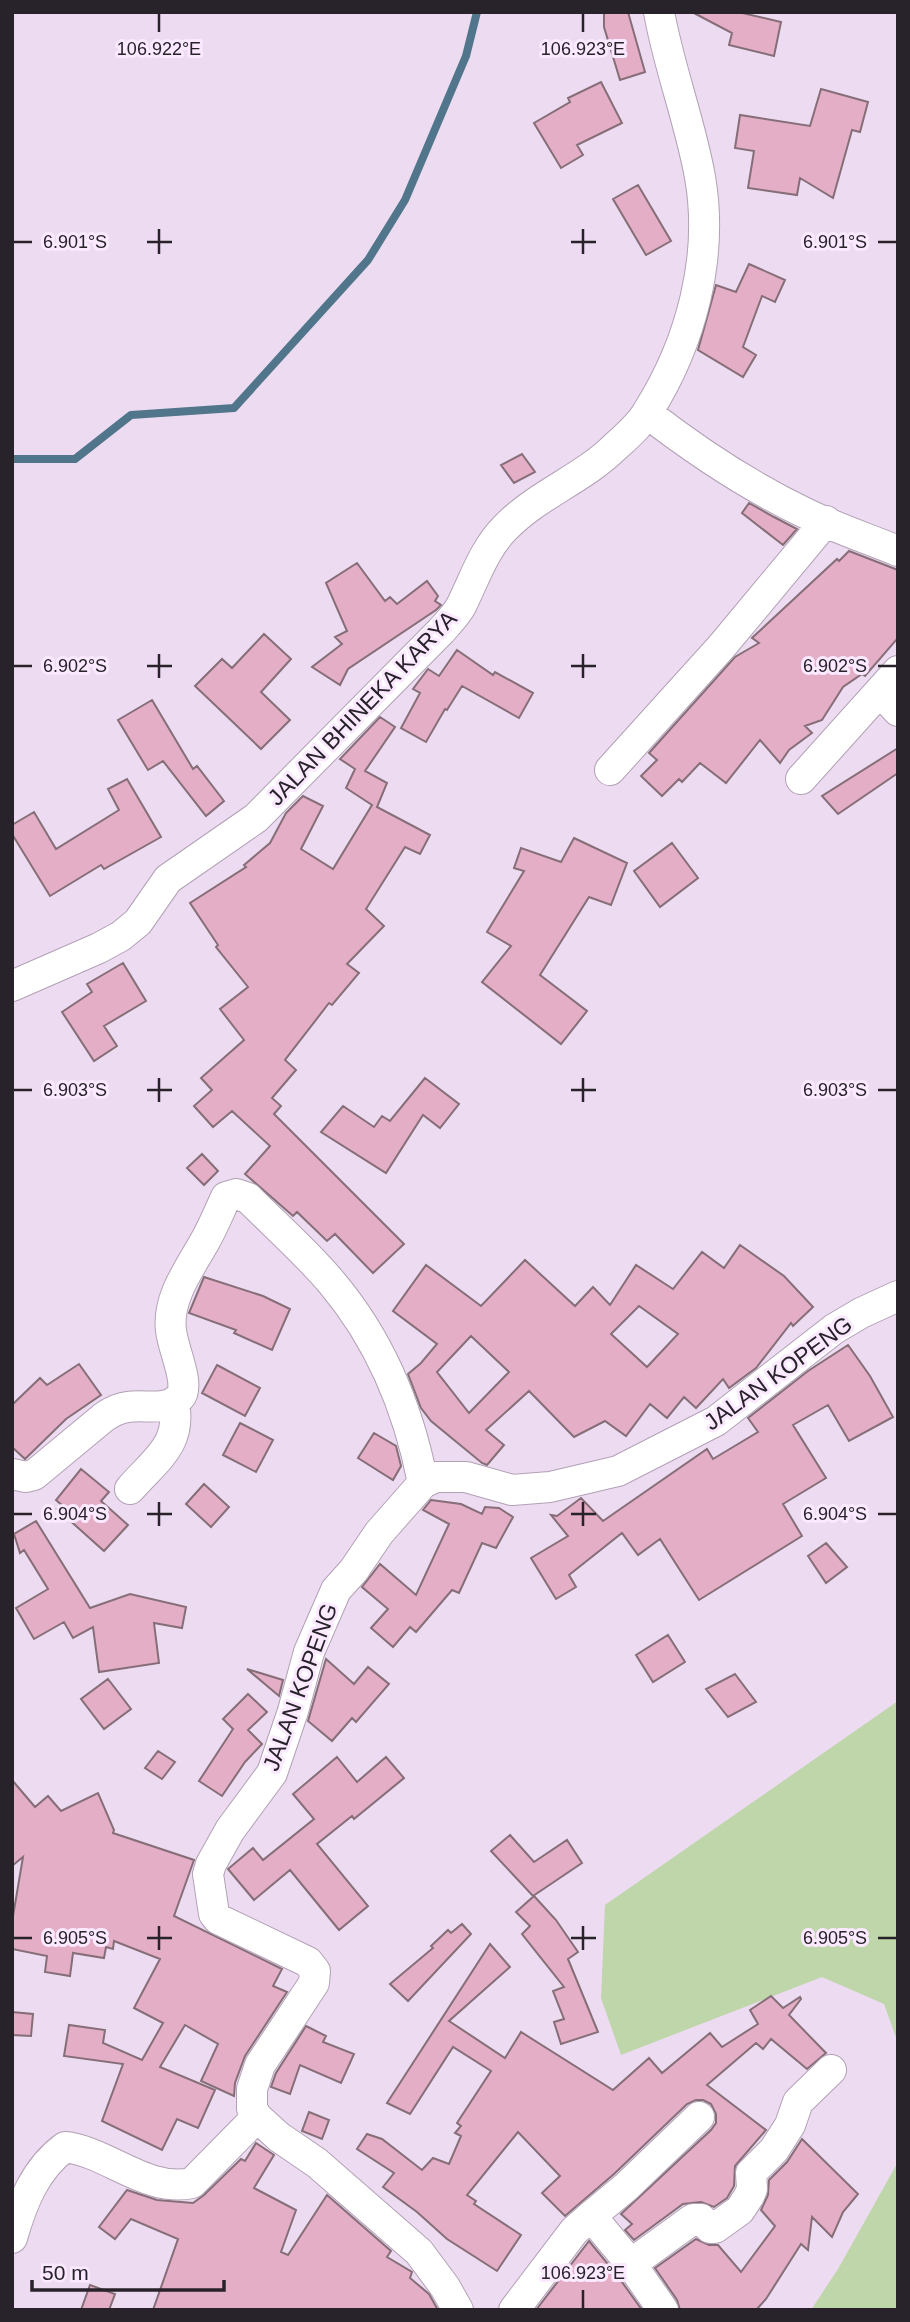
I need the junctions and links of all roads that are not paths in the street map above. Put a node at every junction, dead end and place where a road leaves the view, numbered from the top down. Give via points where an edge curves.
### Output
1 (659, 12) edge
2 (647, 414) junction
3 (826, 521) junction
4 (898, 551) edge
5 (892, 691) edge
6 (610, 770) dead end
7 (801, 779) dead end
8 (12, 986) edge
9 (898, 1296) edge
10 (174, 1402) junction
11 (12, 1474) edge
12 (424, 1483) junction
13 (130, 1489) dead end
14 (831, 2070) dead end
15 (257, 2117) junction
16 (699, 2117) dead end
17 (591, 2216) junction
18 (12, 2238) edge
19 (631, 2264) junction
20 (458, 2310) edge
21 (514, 2310) edge
22 (663, 2310) edge

1 - 2 street, JALAN BHINEKA KARYA via 700,178 704,246 688,324
2 - 3 street via 742,480
2 - 8 street, JALAN BHINEKA KARYA via 614,448 529,506 503,530 460,608 441,631 256,818 168,879 138,922 121,936
3 - 4 street
3 - 6 street
5 - 7 street
9 - 12 street, JALAN KOPENG via 834,1329 716,1421 618,1471 550,1487 512,1490 466,1477
10 - 11 street via 116,1410 34,1475
10 - 12 street via 185,1385 170,1329 176,1296 226,1197 243,1195 333,1284 369,1336 393,1382
10 - 13 street via 173,1440
12 - 15 street, JALAN KOPENG via 336,1590 309,1652 272,1773 230,1830 208,1874 212,1909 218,1919 308,1962 315,1971 314,1983 260,2065 252,2090
14 - 19 street via 798,2102 774,2151 751,2173 752,2189 740,2210 715,2228 693,2219
15 - 18 street via 192,2183 183,2185 146,2178 80,2148 65,2147 37,2176
15 - 20 street via 419,2252
16 - 17 street
17 - 19 street
17 - 21 street via 573,2231
19 - 22 street

